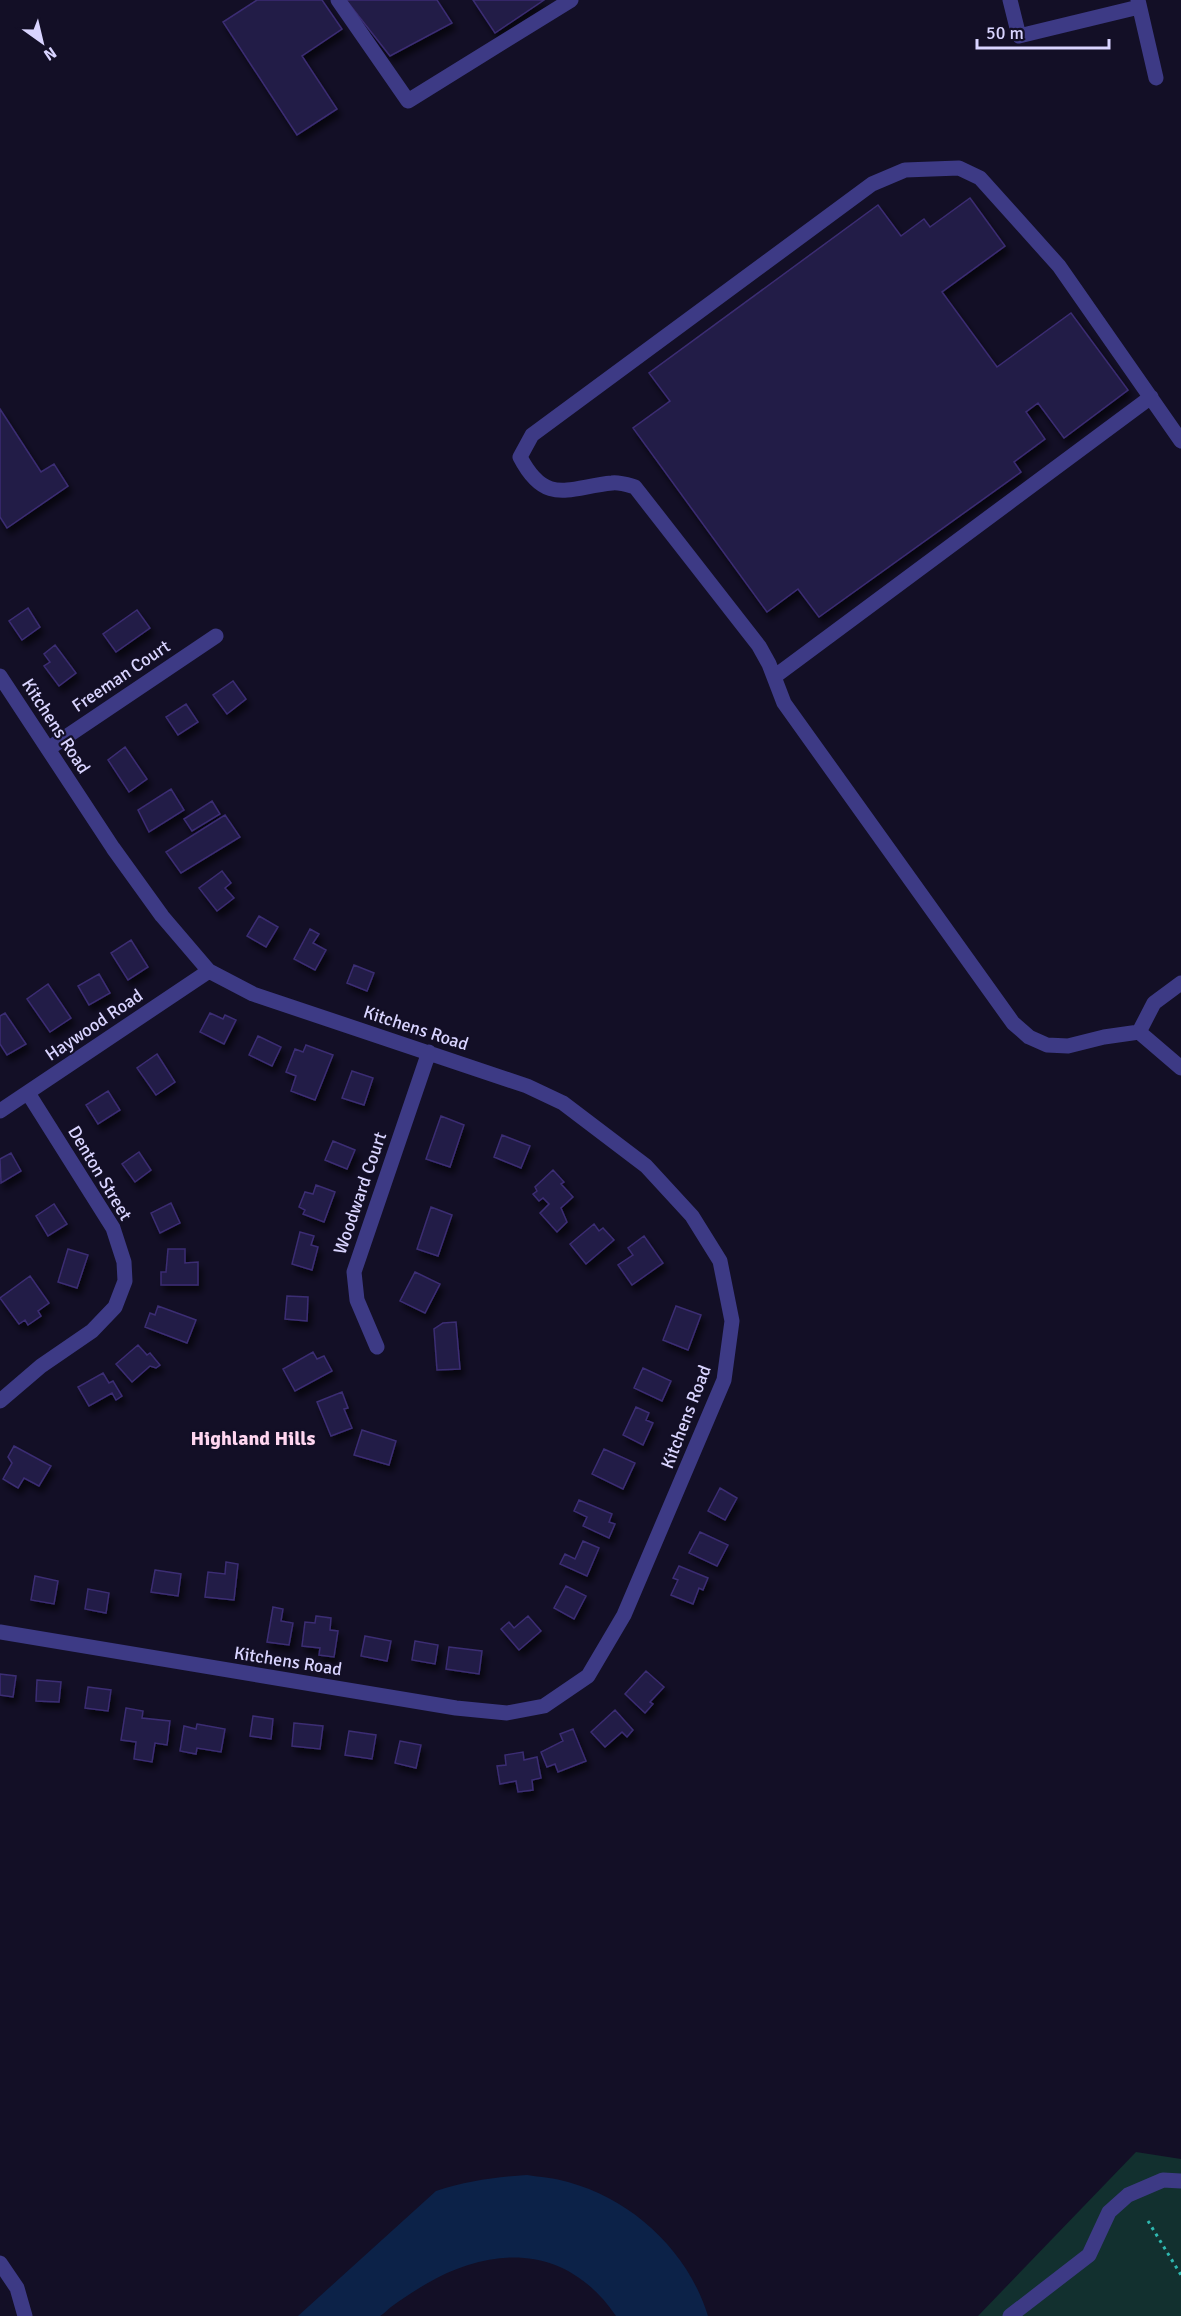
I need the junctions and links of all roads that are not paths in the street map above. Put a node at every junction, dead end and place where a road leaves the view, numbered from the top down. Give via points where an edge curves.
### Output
1 (338, 0) edge
2 (571, 0) edge
3 (1010, 0) edge
4 (1138, 3) edge
5 (1156, 78) dead end
6 (1151, 398) junction
7 (1181, 441) edge
8 (216, 636) dead end
9 (0, 676) edge
10 (774, 677) junction
11 (48, 748) junction
12 (209, 971) junction
13 (1181, 983) edge
14 (1139, 1032) junction
15 (429, 1052) junction
16 (1181, 1068) edge
17 (28, 1093) junction
18 (0, 1111) edge
19 (377, 1347) dead end
20 (0, 1401) edge
21 (0, 1632) edge
22 (1181, 2181) edge
23 (0, 2263) edge
24 (26, 2316) edge
25 (1010, 2316) edge

1 - 2 street via 408,101
3 - 4 street via 1019,36
4 - 5 street
6 - 7 street
6 - 10 street
6 - 10 street via 1059,266 981,178 959,168 905,170 872,184 532,435 520,457 530,476 547,488 573,491 614,482 635,487 759,646
8 - 11 street, Freeman Court
9 - 11 street, Kitchens Road
10 - 14 street via 784,703 1013,1023 1029,1037 1047,1045 1068,1046
11 - 12 street, Kitchens Road via 112,848
12 - 15 street, Kitchens Road via 253,994
12 - 17 street, Haywood Road
13 - 14 street via 1154,1003
14 - 16 street
15 - 19 street, Woodward Court via 354,1272 357,1300
15 - 21 street, Kitchens Road via 527,1086 563,1103 646,1166 692,1216 720,1261 732,1321 724,1380 624,1615 588,1676 544,1706 507,1713 456,1708
17 - 18 street, Haywood Road
17 - 20 street, Denton Street via 113,1228 124,1262 125,1281 115,1307 92,1331 41,1366
22 - 25 street via 1163,2180 1128,2195 1109,2212 1089,2255
23 - 24 street via 17,2288

